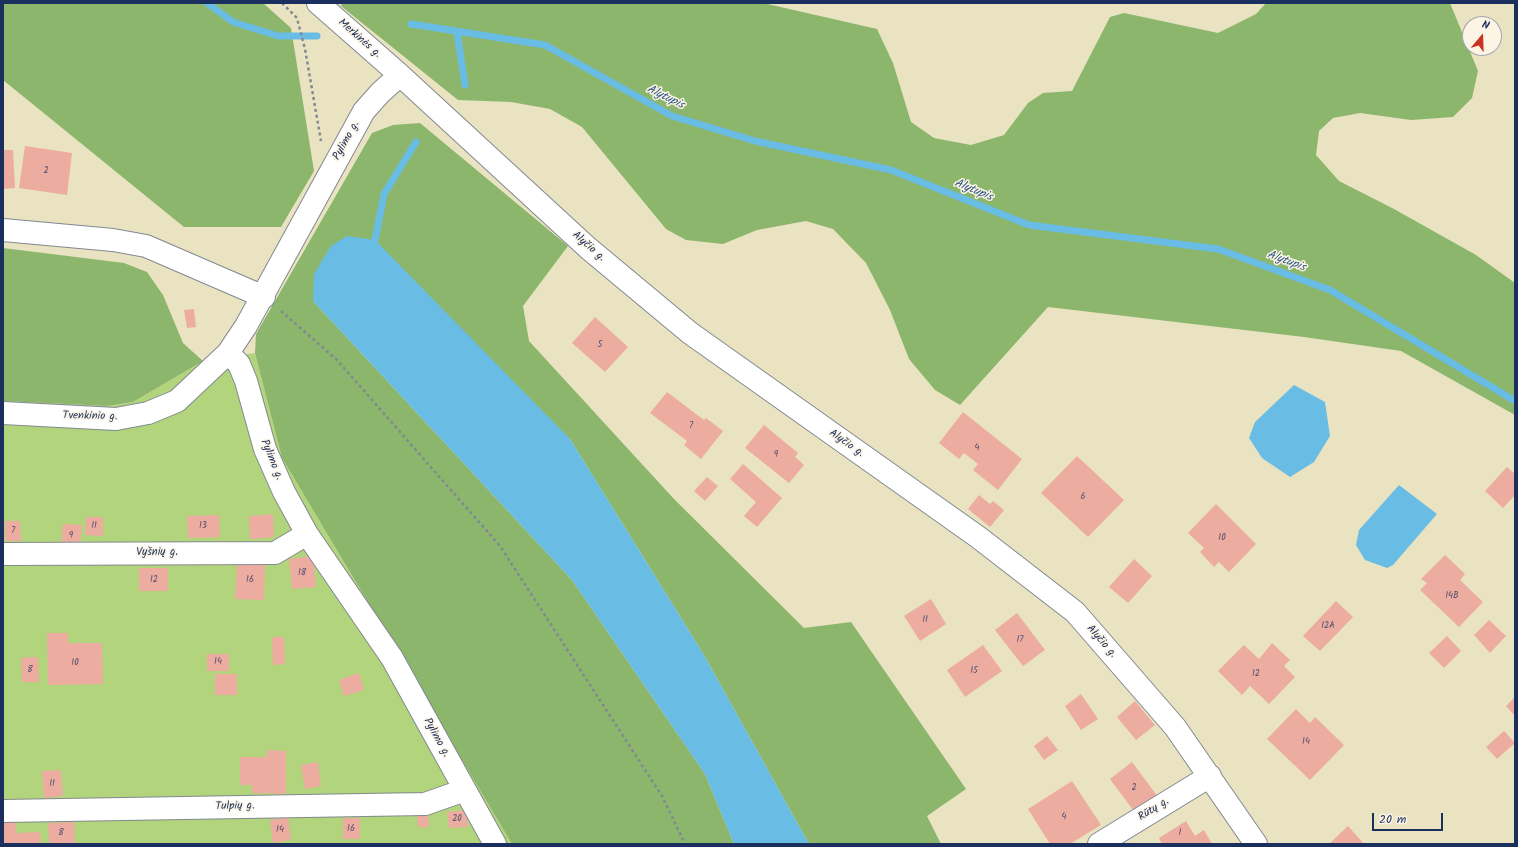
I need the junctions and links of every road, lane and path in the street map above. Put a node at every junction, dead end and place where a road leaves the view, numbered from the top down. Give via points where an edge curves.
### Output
1 (282, 3) edge
2 (318, 3) edge
3 (400, 75) junction
4 (327, 177) junction
5 (3, 230) edge
6 (264, 296) junction
7 (228, 353) junction
8 (3, 413) edge
9 (307, 534) junction
10 (3, 554) edge
11 (1210, 776) junction
12 (465, 790) junction
13 (3, 811) edge
14 (495, 844) edge
15 (685, 844) edge
16 (1099, 844) edge
17 (1256, 844) edge

1 - 4 path via 297,18 305,49
2 - 3 street, Merkinės g.
3 - 4 street, Pylimo g. via 364,111
3 - 11 street, Alyčio g. via 588,248 690,333 978,537 1075,612 1175,727
4 - 6 street, Pylimo g.
5 - 6 street via 113,240 146,246
6 - 7 street, Pylimo g.
6 - 15 path via 337,360 500,546 662,796
7 - 8 street, Tvenkinio g. via 177,401 148,414 116,419
7 - 9 street, Pylimo g. via 239,364 265,448 284,492
9 - 10 street, Vyšnių g. via 275,553
9 - 12 street, Pylimo g. via 392,658
11 - 16 street, Rūtų g.
11 - 17 street, Alyčio g.
12 - 13 street, Tulpių g. via 425,804
12 - 14 street, Pylimo g.

